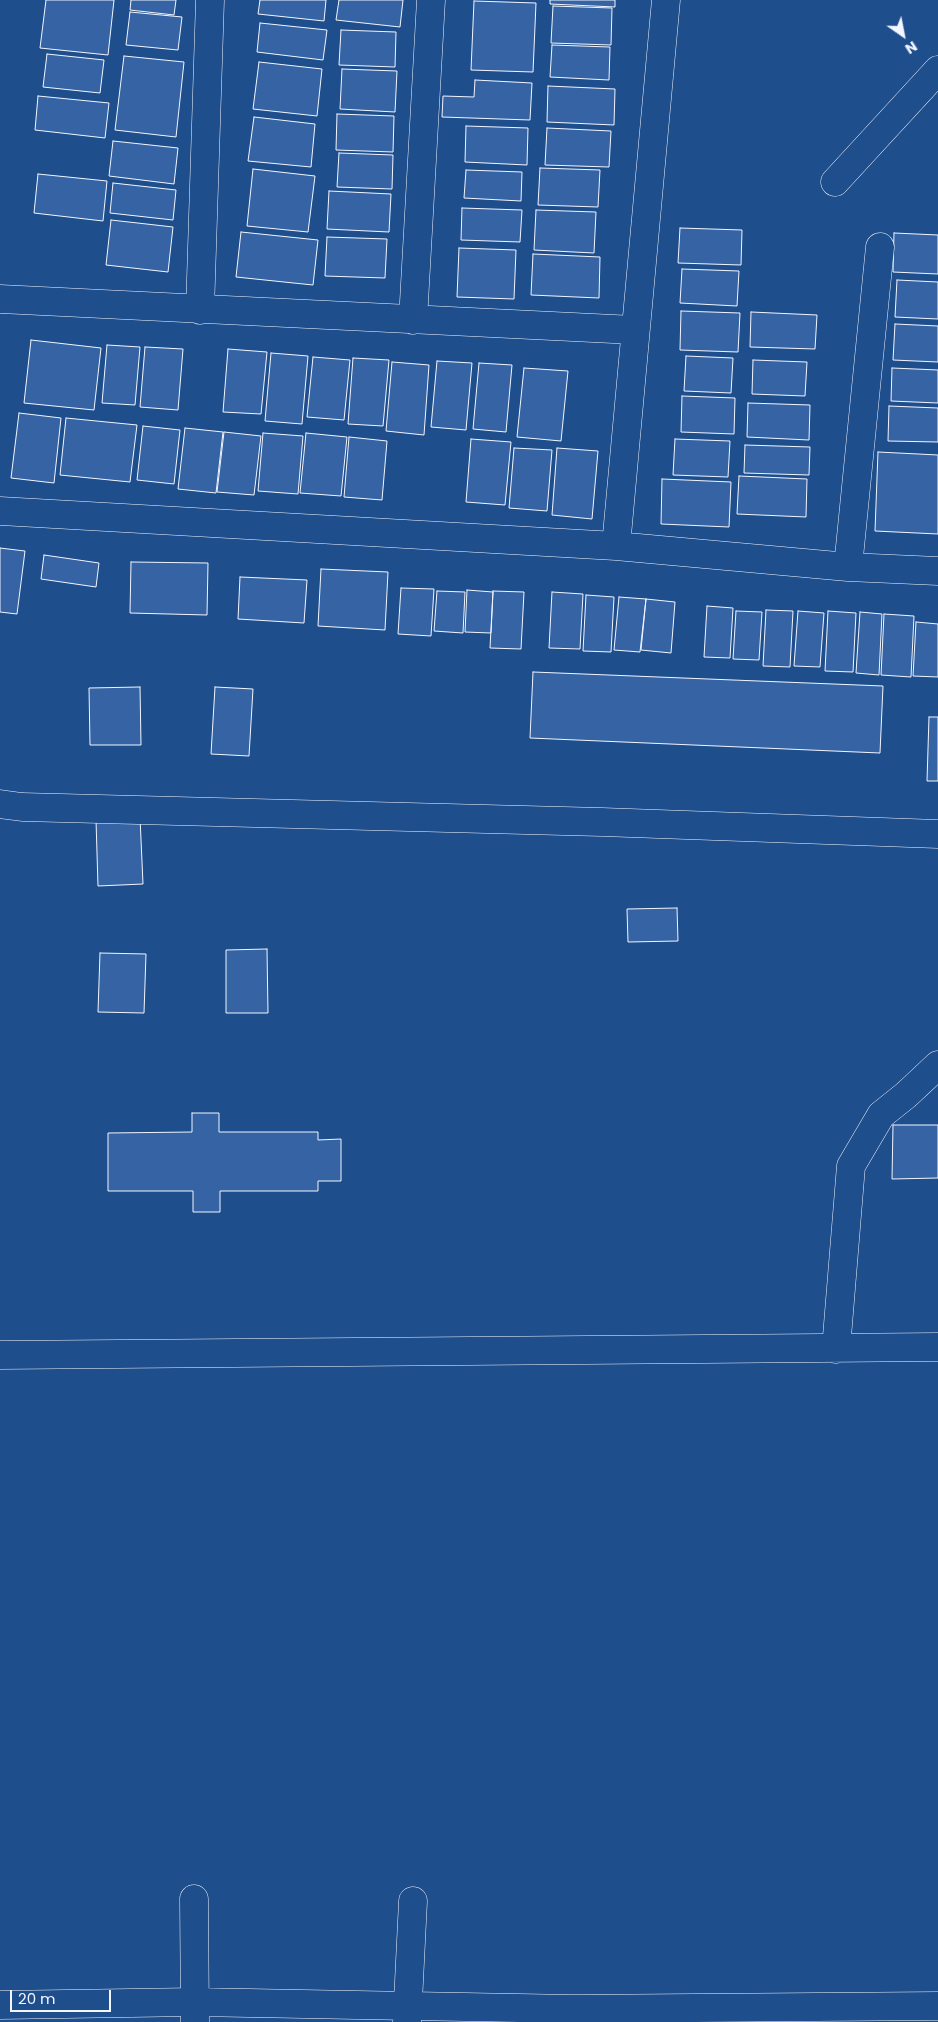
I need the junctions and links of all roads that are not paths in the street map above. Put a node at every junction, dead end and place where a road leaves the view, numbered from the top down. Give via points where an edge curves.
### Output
1 (210, 0) edge
2 (431, 0) edge
3 (666, 0) edge
4 (938, 70) edge
5 (836, 182) dead end
6 (880, 247) dead end
7 (0, 299) edge
8 (200, 310) junction
9 (413, 320) junction
10 (634, 330) junction
11 (0, 511) edge
12 (616, 546) junction
13 (848, 567) junction
14 (938, 571) edge
15 (0, 804) edge
16 (938, 834) edge
17 (938, 1065) edge
18 (906, 1095) junction
19 (938, 1095) edge
20 (938, 1347) edge
21 (836, 1349) junction
22 (0, 1355) edge
23 (194, 1899) dead end
24 (413, 1902) dead end
25 (0, 2005) edge
26 (938, 2006) edge
27 (195, 2012) edge
28 (408, 2014) edge
29 (578, 2015) edge

1 - 8 street
2 - 9 street
3 - 10 street
4 - 5 street
6 - 13 street
7 - 8 street
8 - 9 street
9 - 10 street
10 - 12 street
11 - 12 street
12 - 13 street
13 - 14 street
15 - 16 street
17 - 18 street
18 - 19 street
18 - 21 street via 881,1115 851,1166
20 - 21 street
21 - 22 street
23 - 27 street
24 - 28 street
25 - 27 street
26 - 29 street
27 - 28 street
28 - 29 street

